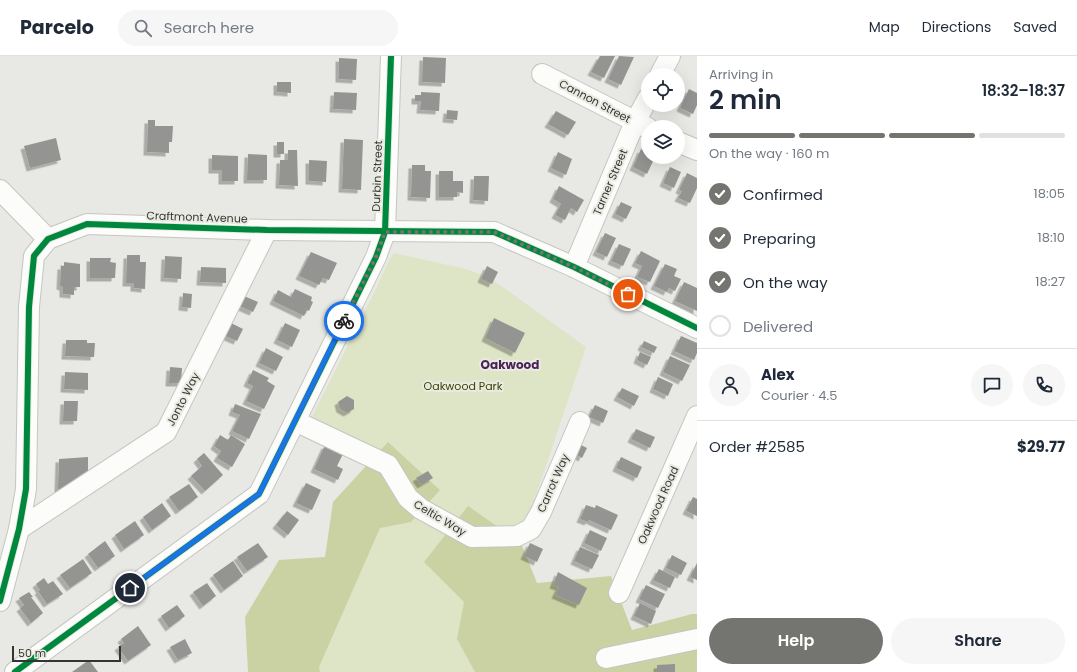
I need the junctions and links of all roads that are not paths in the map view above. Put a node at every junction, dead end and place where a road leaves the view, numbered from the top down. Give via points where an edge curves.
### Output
1 (391, 56) edge
2 (670, 56) edge
3 (664, 68) edge
4 (542, 74) dead end
5 (641, 124) edge
6 (641, 127) edge
7 (685, 145) edge
8 (697, 150) edge
9 (0, 190) edge
10 (267, 230) junction
11 (385, 232) junction
12 (48, 239) junction
13 (574, 267) junction
14 (697, 328) edge
15 (697, 416) edge
16 (295, 421) junction
17 (580, 422) dead end
18 (19, 529) junction
19 (517, 536) joint
20 (619, 594) dead end
21 (0, 600) edge
22 (697, 639) edge
23 (606, 658) dead end
24 (15, 672) edge

1 - 11 street, Durbin Street
2 - 3 street
4 - 5 street, Cannon Street
6 - 13 street, Tarner Street
7 - 8 street
9 - 12 street
10 - 11 street, Craftmont Avenue
10 - 12 street, Craftmont Avenue via 87,224
10 - 18 street, Jonto Way via 166,432
11 - 13 street, Craftmont Avenue via 494,232
11 - 16 street, Durbin Street via 376,257
12 - 18 street, Craftmont Avenue via 34,256 29,307 26,489
13 - 14 street, Craftmont Avenue
15 - 20 street, Oakwood Road
16 - 19 street, Celtic Way via 388,465 412,502 472,537
16 - 24 street, Durbin Street via 259,494
17 - 19 street, Carrot Way via 541,512 531,529
18 - 21 street, Craftmont Avenue
22 - 23 street

